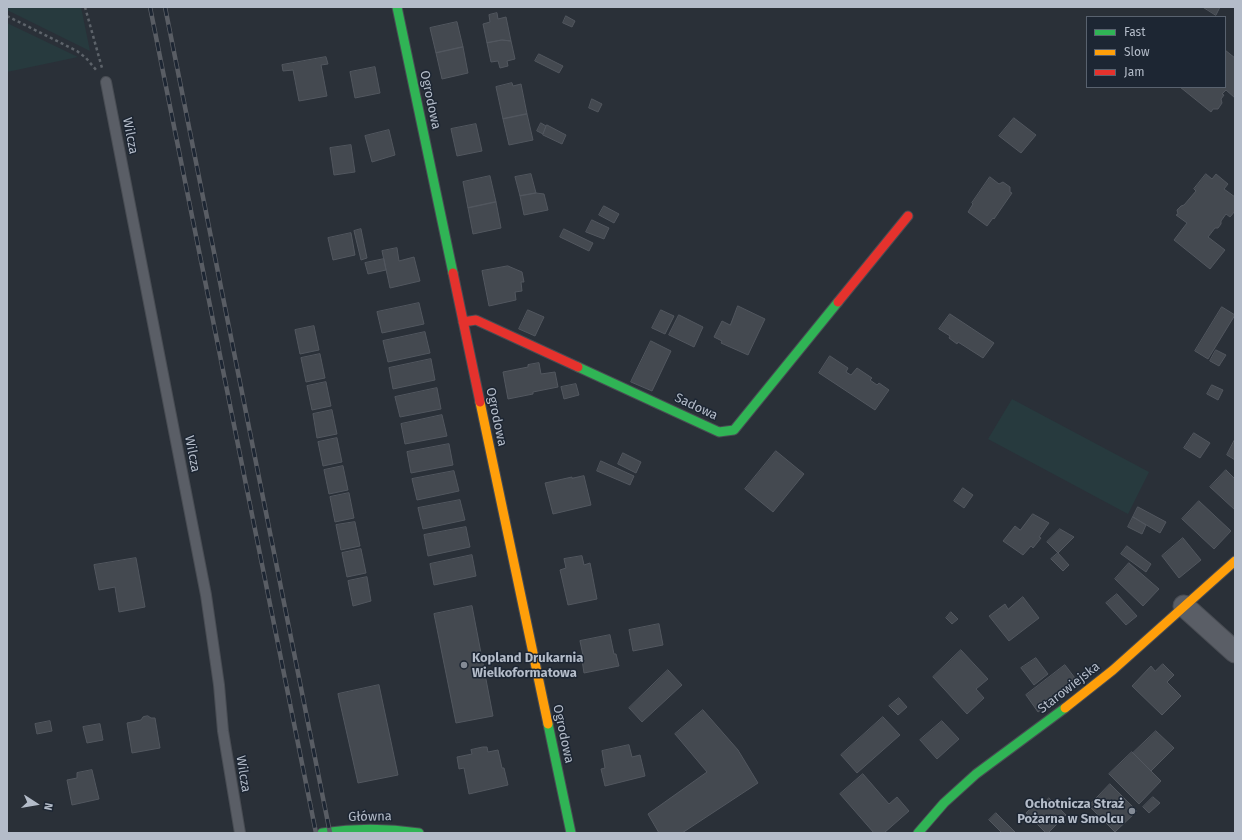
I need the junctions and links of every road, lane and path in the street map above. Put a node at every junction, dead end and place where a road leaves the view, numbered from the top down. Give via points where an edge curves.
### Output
1 (85, 7) edge
2 (397, 7) edge
3 (7, 16) edge
4 (106, 82) junction
5 (908, 216) dead end
6 (463, 322) junction
7 (1235, 561) edge
8 (1184, 606) junction
9 (1235, 652) edge
10 (240, 833) edge
11 (322, 833) edge
12 (419, 833) edge
13 (571, 833) edge
14 (918, 833) edge

1 - 4 path
2 - 6 street, Ogrodowa
3 - 4 path via 77,51
4 - 10 lane, Wilcza via 206,595 223,731
5 - 6 street, Sadowa via 734,430 719,432 476,320
6 - 13 street, Ogrodowa
7 - 8 street, Starowiejska
8 - 9 street
8 - 14 street, Starowiejska via 1113,670 976,774 944,803
11 - 12 street, Główna via 383,828

